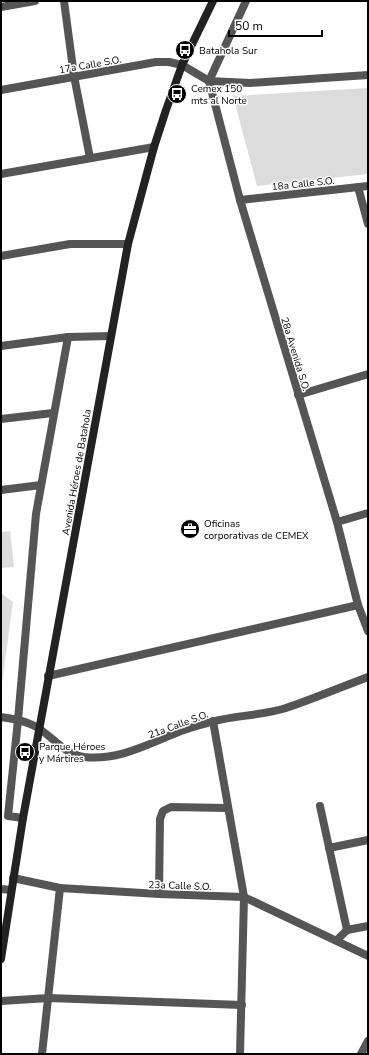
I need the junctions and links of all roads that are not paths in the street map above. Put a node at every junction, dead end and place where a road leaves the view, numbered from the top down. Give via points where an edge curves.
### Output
1 (35, 1) edge
2 (64, 1) edge
3 (213, 1) edge
4 (246, 1) edge
5 (1, 7) edge
6 (182, 64) junction
7 (368, 75) edge
8 (74, 76) junction
9 (209, 81) junction
10 (1, 90) edge
11 (154, 146) junction
12 (90, 158) junction
13 (1, 174) edge
14 (368, 186) edge
15 (358, 187) junction
16 (240, 200) junction
17 (368, 224) edge
18 (128, 244) junction
19 (1, 256) edge
20 (111, 336) junction
21 (68, 337) junction
22 (1, 346) edge
23 (368, 374) edge
24 (298, 395) junction
25 (53, 413) junction
26 (1, 419) edge
27 (41, 485) junction
28 (1, 490) edge
29 (368, 512) edge
30 (336, 522) junction
31 (358, 604) junction
32 (368, 631) edge
33 (48, 676) junction
34 (368, 677) edge
35 (1, 717) edge
36 (18, 720) junction
37 (213, 721) junction
38 (40, 729) junction
39 (320, 806) dead end
40 (227, 808) junction
41 (4, 815) edge
42 (23, 818) junction
43 (368, 840) edge
44 (329, 848) junction
45 (13, 878) junction
46 (60, 888) junction
47 (1, 889) edge
48 (11, 890) junction
49 (159, 894) junction
50 (244, 897) junction
51 (368, 926) edge
52 (347, 930) junction
53 (337, 940) junction
54 (368, 956) edge
55 (1, 958) edge
56 (49, 998) junction
57 (1, 1001) edge
58 (242, 1005) junction
59 (368, 1041) edge
60 (42, 1054) edge
61 (240, 1054) edge
62 (361, 1054) edge

1 - 5 street
2 - 8 street
3 - 6 main road, Avenida Héroes de Batahola
4 - 9 street
6 - 8 street, 17a Calle S.O. via 156,62
6 - 9 street
6 - 11 main road, Avenida Héroes de Batahola
7 - 9 street via 250,83
8 - 10 street, 17a Calle S.O.
8 - 12 street
9 - 16 street, 28a Avenida S.O.
11 - 12 street
11 - 18 main road, Avenida Héroes de Batahola
12 - 13 street
14 - 15 street, 18a Calle S.O.
15 - 16 street, 18a Calle S.O.
15 - 17 street
16 - 24 street, 28a Avenida S.O.
18 - 19 street via 70,244
18 - 20 main road, Avenida Héroes de Batahola
20 - 21 street
20 - 33 main road, Avenida Héroes de Batahola
21 - 22 street
21 - 25 street
23 - 24 street
24 - 30 street, 28a Avenida S.O.
25 - 26 street
25 - 27 street
27 - 28 street
27 - 36 street via 36,514
29 - 30 street
30 - 31 street, 28a Avenida S.O.
31 - 32 street, 28a Avenida S.O.
31 - 33 street
33 - 38 main road, Avenida Héroes de Batahola
34 - 37 street, 21a Calle S.O. via 285,708
35 - 36 street, 21a Calle S.O.
36 - 38 street, 21a Calle S.O.
36 - 41 street
37 - 38 street, 21a Calle S.O. via 178,732 136,750 97,758 70,753
37 - 40 street
38 - 42 main road, Avenida Héroes de Batahola
39 - 44 street
40 - 49 street via 171,807 163,811 160,819
40 - 50 street
41 - 42 street
42 - 45 main road, Avenida Héroes de Batahola
43 - 44 street
44 - 52 street
45 - 46 street, 23a Calle S.O.
45 - 48 main road, Avenida Héroes de Batahola
46 - 49 street, 23a Calle S.O.
46 - 56 street
47 - 48 street
48 - 55 main road, Avenida Héroes de Batahola
49 - 50 street, 23a Calle S.O.
50 - 53 street, 23a Calle S.O.
50 - 58 street
51 - 52 street
52 - 53 street
53 - 54 street, 23a Calle S.O.
56 - 57 street
56 - 58 street
56 - 60 street
58 - 61 street
59 - 62 street

